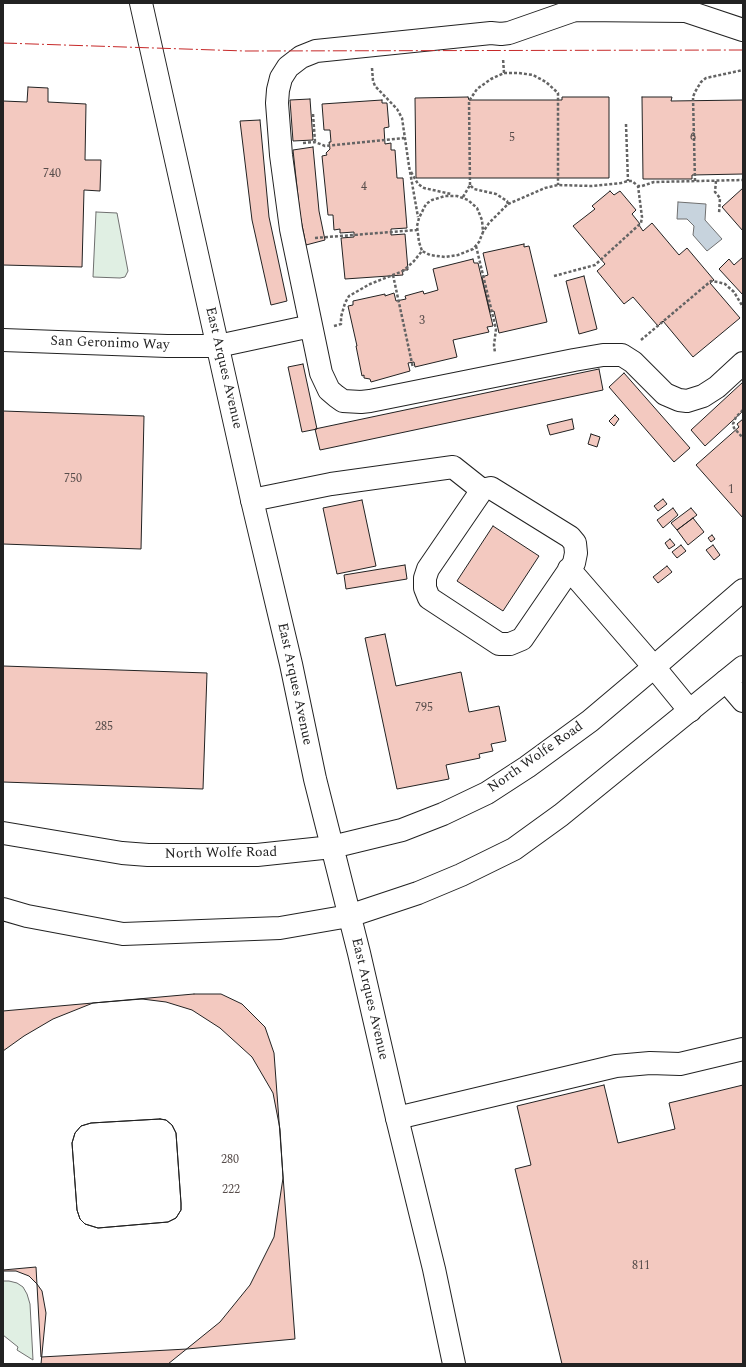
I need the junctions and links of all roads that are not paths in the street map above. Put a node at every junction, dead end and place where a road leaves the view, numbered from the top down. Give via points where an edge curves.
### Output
1 (141, 3) edge
2 (743, 30) edge
3 (311, 329) junction
4 (3, 340) edge
5 (218, 346) junction
6 (743, 363) edge
7 (482, 490) junction
8 (252, 500) junction
9 (569, 569) junction
10 (743, 590) edge
11 (654, 667) junction
12 (743, 667) edge
13 (726, 681) junction
14 (743, 701) edge
15 (690, 711) junction
16 (3, 833) edge
17 (332, 848) junction
18 (3, 909) edge
19 (349, 916) junction
20 (743, 1049) edge
21 (397, 1118) junction
22 (454, 1364) edge

1 - 5 main road, East Arques Avenue
2 - 3 main road via 686,11 578,10 509,33 316,51 301,57 288,67 281,78 277,116 294,240
3 - 5 main road, San Geronimo Way
3 - 6 main road via 324,382 339,398 348,401 361,402 418,392 597,356 622,355 633,362 666,394 687,401 703,396 717,387
4 - 5 main road, San Geronimo Way
5 - 8 main road, East Arques Avenue
7 - 8 main road via 453,468 331,484
7 - 9 main road via 491,488 570,537 575,543 576,553 574,563
7 - 9 main road via 428,569 424,588 429,598 499,644 510,644 522,639
8 - 17 main road, East Arques Avenue via 291,664 314,779
9 - 11 main road
10 - 11 main road, North Wolfe Road
11 - 15 main road
11 - 17 main road, North Wolfe Road via 590,721 487,793 402,830
12 - 13 main road
13 - 14 main road
13 - 15 main road
15 - 19 main road via 561,815 514,849 418,893
16 - 17 main road, North Wolfe Road via 148,855 257,855
17 - 19 main road, East Arques Avenue
18 - 19 main road via 123,934 280,928
19 - 21 main road, East Arques Avenue
20 - 21 main road via 680,1064 616,1066
21 - 22 main road, East Arques Avenue

